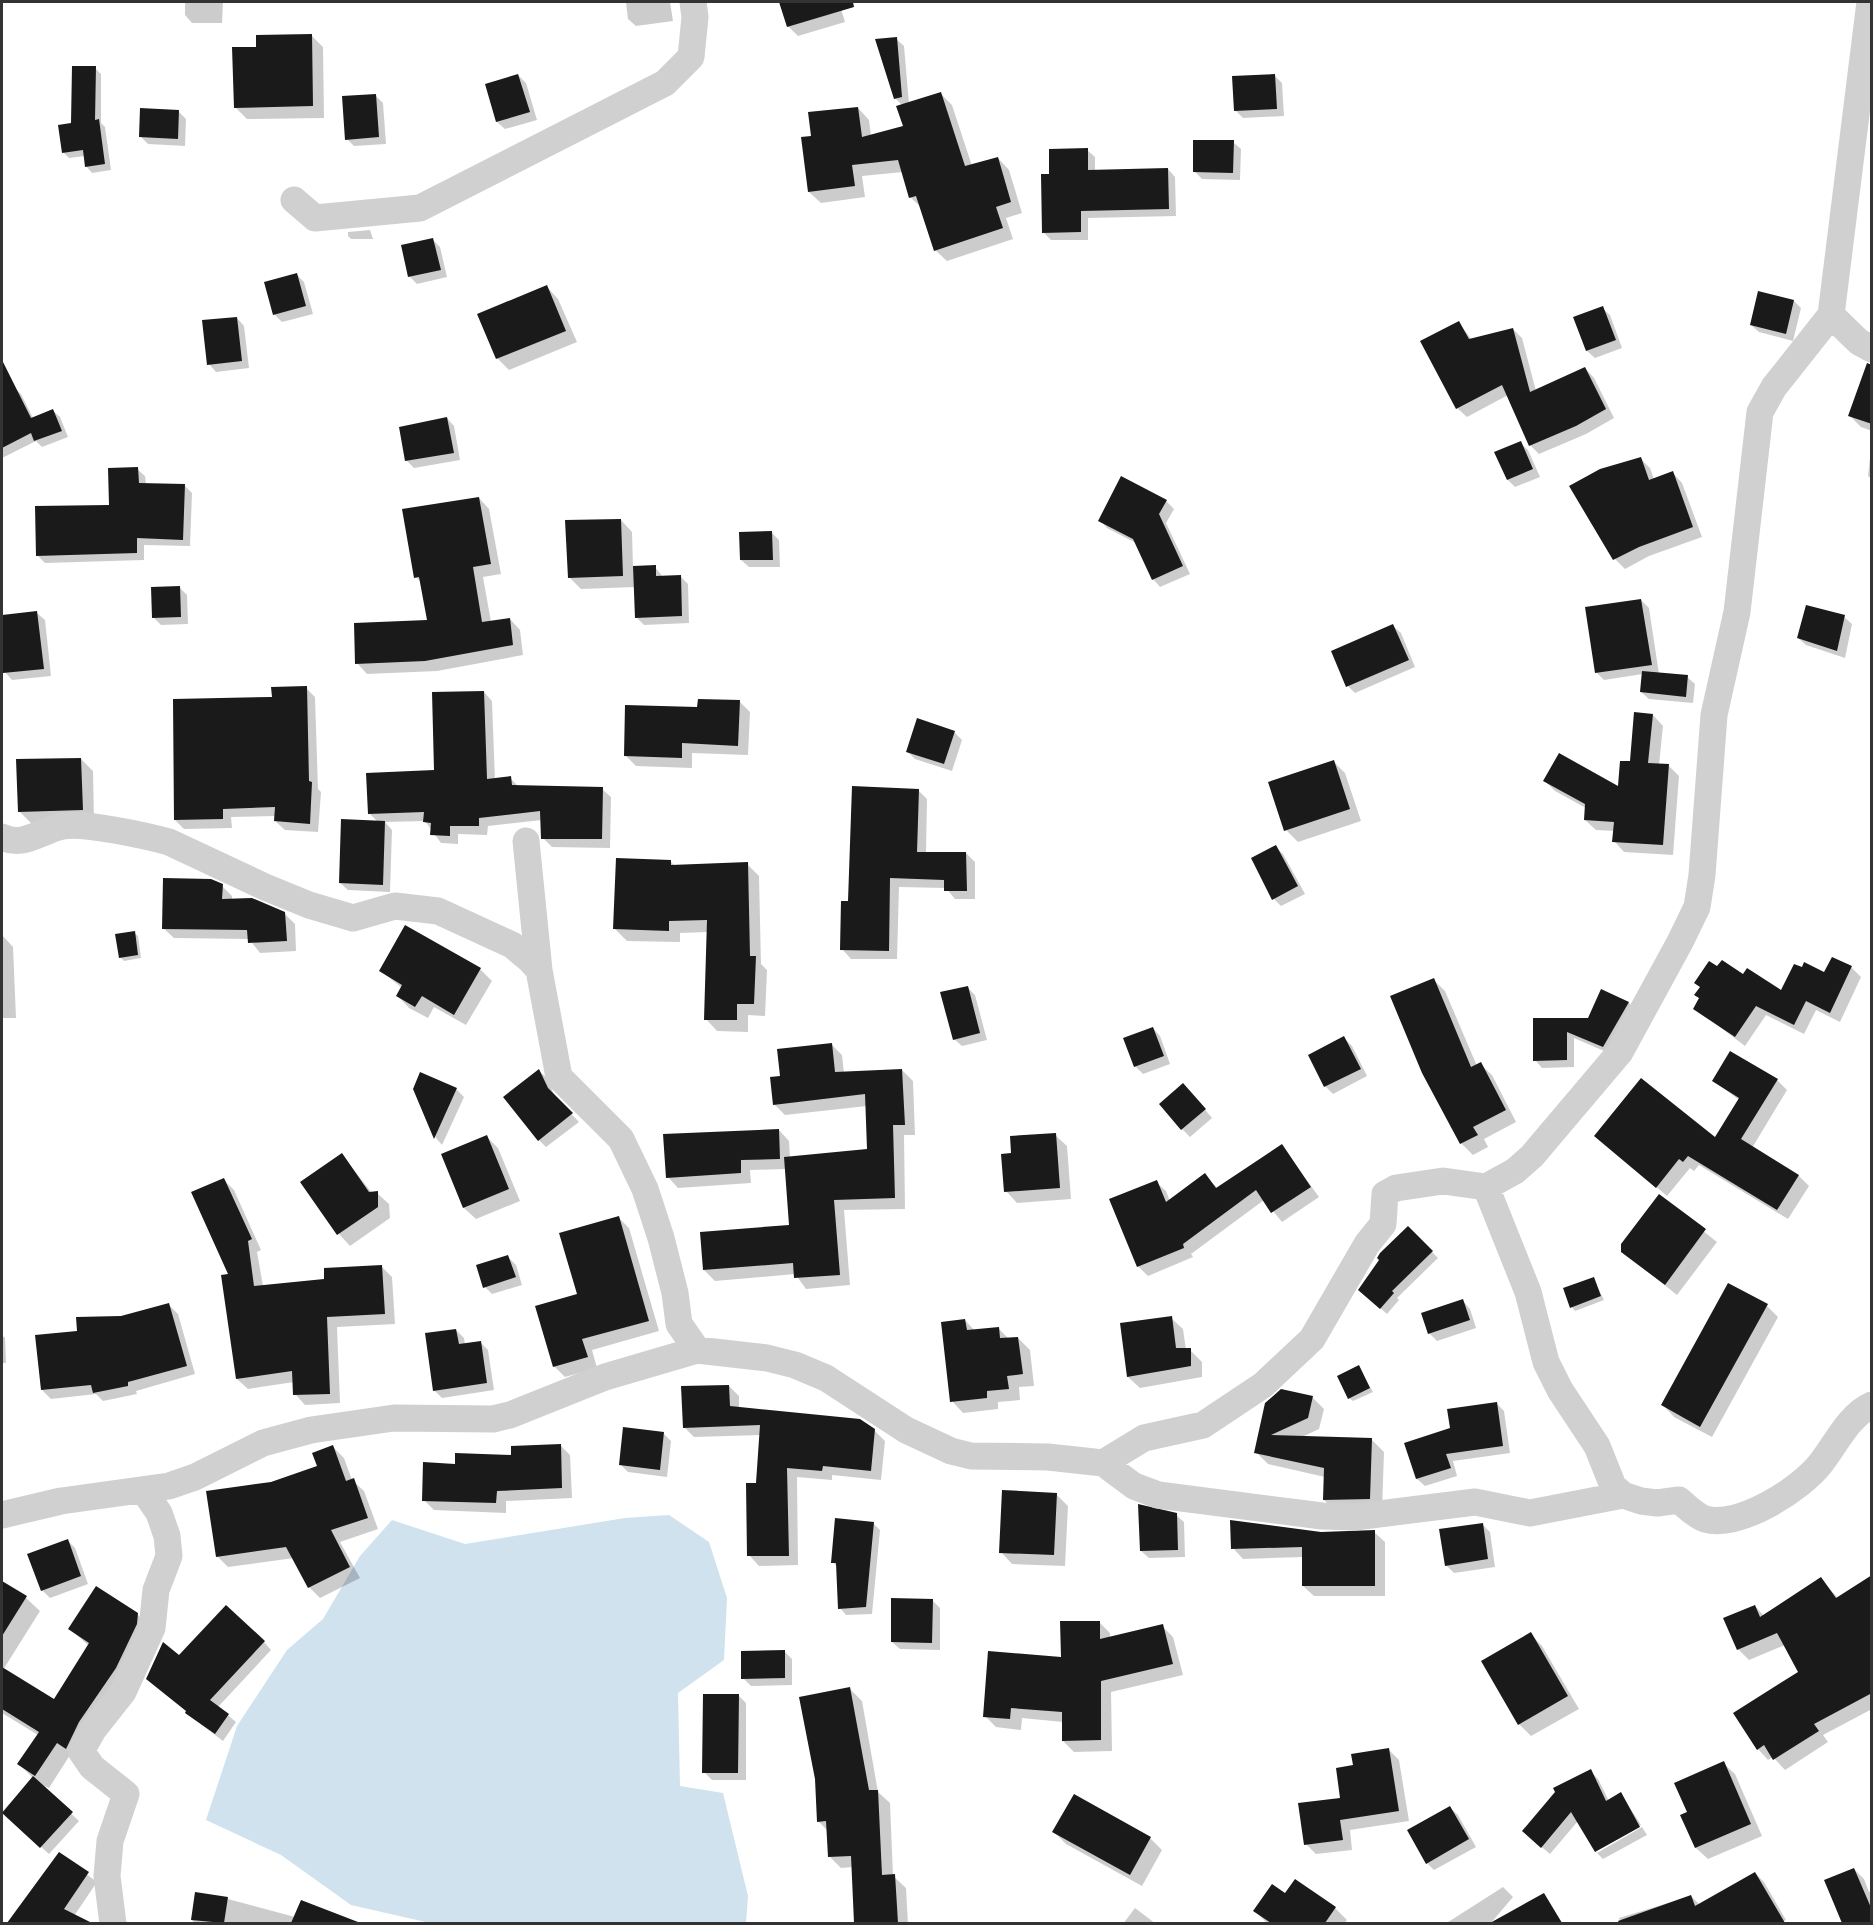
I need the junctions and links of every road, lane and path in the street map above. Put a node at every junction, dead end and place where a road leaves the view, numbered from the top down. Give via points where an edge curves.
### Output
1 (693, 2) edge
2 (1870, 2) edge
3 (294, 200) dead end
4 (1831, 315) junction
5 (1872, 349) edge
6 (2, 837) edge
7 (526, 841) dead end
8 (539, 970) junction
9 (1486, 1187) junction
10 (697, 1350) junction
11 (1872, 1405) edge
12 (1103, 1463) junction
13 (156, 1488) junction
14 (1623, 1495) junction
15 (2, 1515) edge
16 (113, 1923) edge

1 - 3 street via 691,57 665,83 420,208 315,218
2 - 4 street
4 - 5 street
4 - 9 street via 1774,387 1761,412 1737,612 1714,715 1697,907 1620,1052 1532,1156 1502,1180
6 - 8 street via 10,842 64,826 145,835 309,905 353,918 395,906 438,911 512,945
7 - 8 street
8 - 10 street via 559,1077 621,1139 645,1189 661,1238 679,1324
9 - 12 street via 1443,1181 1396,1188 1385,1194 1383,1224 1367,1244 1312,1339 1263,1385 1203,1425 1144,1438
9 - 14 street via 1528,1292 1546,1362 1598,1446 1613,1486
10 - 12 street via 795,1365 826,1378 906,1430 951,1451 971,1456 1048,1457
10 - 13 street via 605,1377 493,1419 394,1418 311,1430 263,1443 195,1477
11 - 14 street via 1861,1410 1819,1466 1794,1488 1748,1513 1727,1519 1704,1518 1679,1500 1657,1503
12 - 14 street via 1134,1486 1158,1495 1322,1516 1355,1517 1475,1502 1530,1513
13 - 15 street via 61,1501
13 - 16 street via 169,1556 156,1590 152,1628 123,1692 81,1751 92,1767 126,1794 109,1852 107,1876

